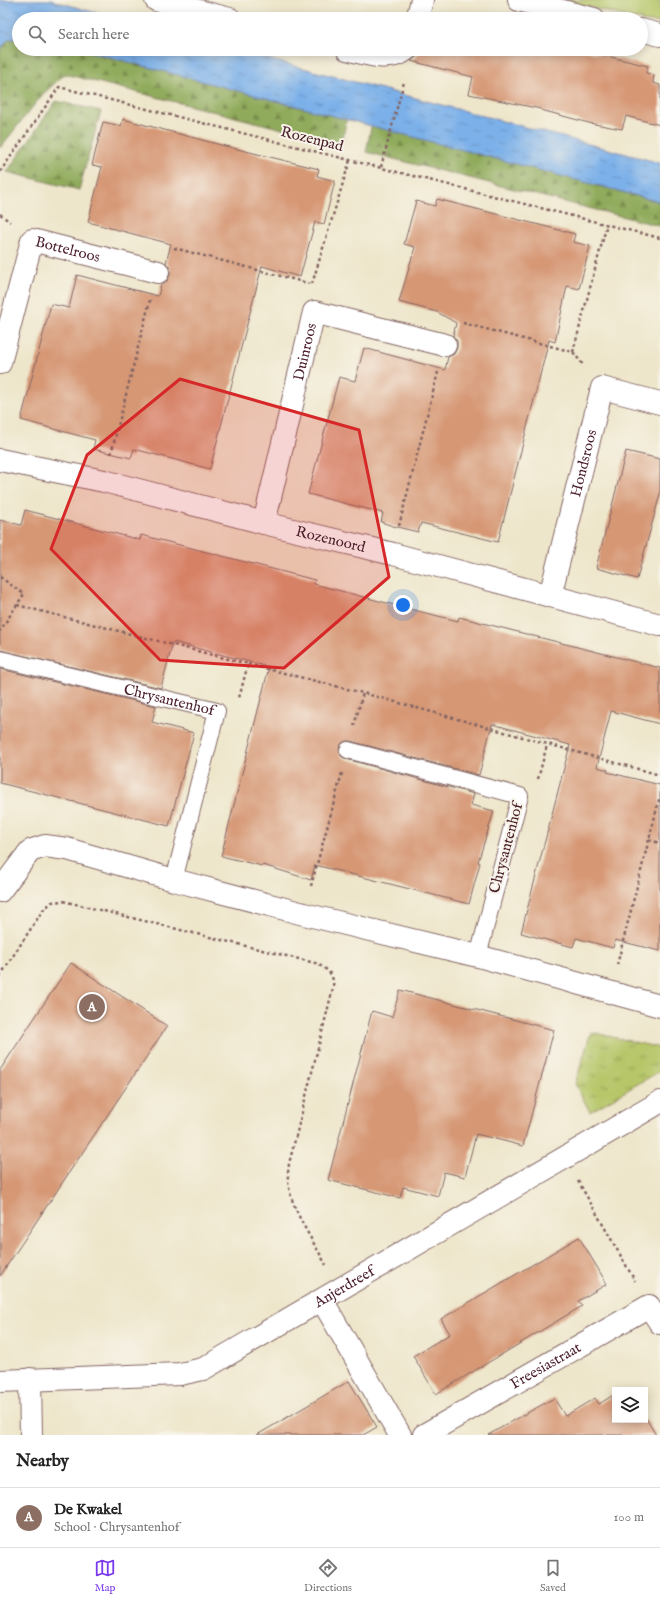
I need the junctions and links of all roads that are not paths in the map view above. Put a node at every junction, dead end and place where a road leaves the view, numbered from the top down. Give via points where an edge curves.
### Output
1 (156, 0) edge
2 (422, 0) edge
3 (519, 0) edge
4 (203, 12) edge
5 (419, 12) edge
6 (566, 12) edge
7 (648, 32) edge
8 (660, 35) edge
9 (375, 56) edge
10 (395, 56) edge
11 (158, 272) road end
12 (445, 345) road end
13 (1, 350) edge
14 (660, 403) edge
15 (0, 460) edge
16 (264, 523) junction
17 (550, 596) junction
18 (660, 625) edge
19 (0, 659) edge
20 (348, 750) road end
21 (174, 880) junction
22 (0, 891) edge
23 (478, 956) junction
24 (660, 1006) edge
25 (660, 1102) edge
26 (331, 1295) junction
27 (655, 1314) edge
28 (0, 1380) edge
29 (30, 1380) junction
30 (31, 1435) edge
31 (400, 1435) edge
32 (424, 1435) edge

1 - 4 street
2 - 5 street
3 - 6 street
7 - 8 street
9 - 10 street
11 - 13 street, Bottelroos via 32,240
12 - 16 street, Duinroos via 314,312
14 - 17 street, Hondsroos via 602,388
15 - 16 street, Rozenoord via 104,481
16 - 17 street, Rozenoord
17 - 18 street, Rozenoord
19 - 21 lane, Chrysantenhof via 216,711
20 - 23 lane, Chrysantenhof via 520,796
21 - 22 street via 67,849 45,846 30,851
21 - 23 street
23 - 24 street
25 - 26 street, Anjerdreef
26 - 29 street, Anjerdreef via 203,1369 180,1374
26 - 31 street
27 - 32 street, Freesiastraat
28 - 29 street, Anjerdreef
29 - 30 street

